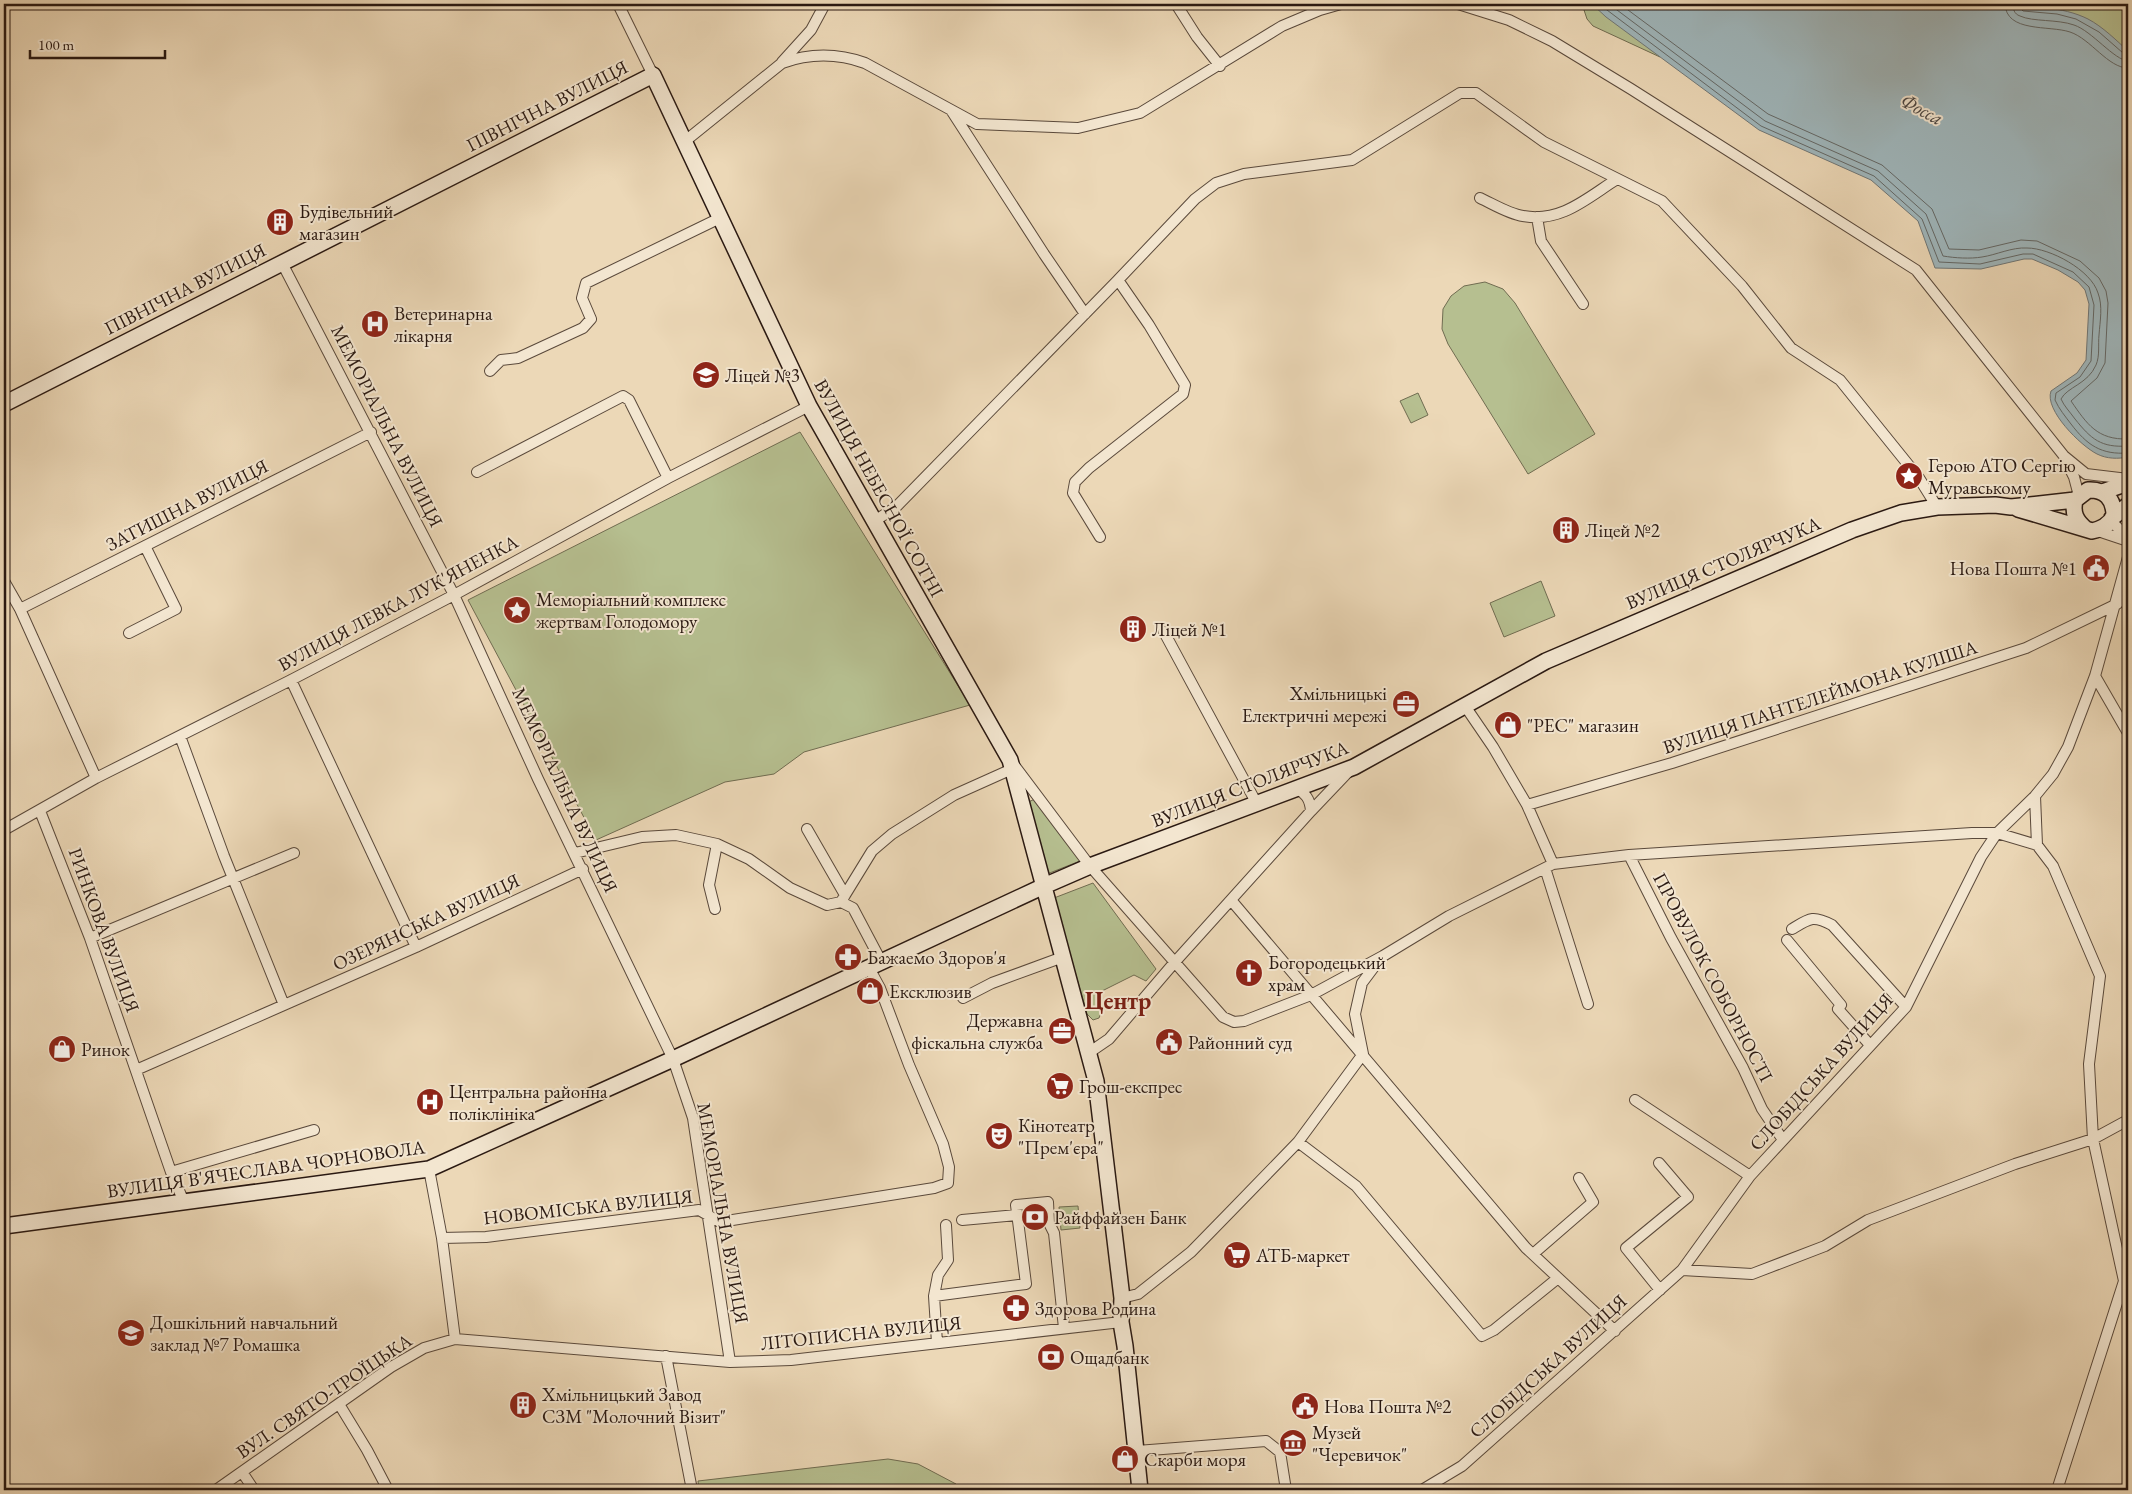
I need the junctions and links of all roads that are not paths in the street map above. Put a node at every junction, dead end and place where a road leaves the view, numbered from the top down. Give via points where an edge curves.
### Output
1 (618, 4) edge
2 (825, 4) edge
3 (1176, 4) edge
4 (1341, 4) edge
5 (1458, 4) edge
6 (782, 63) junction
7 (1220, 66) junction
8 (653, 75) junction
9 (950, 109) junction
10 (684, 142) junction
11 (1617, 179) junction
12 (1480, 198) dead end
13 (1537, 217) junction
14 (720, 218) junction
15 (282, 263) junction
16 (1118, 280) junction
17 (1583, 304) dead end
18 (1085, 314) junction
19 (490, 371) dead end
20 (4, 404) edge
21 (809, 406) junction
22 (370, 432) junction
23 (2064, 456) junction
24 (477, 472) dead end
25 (668, 478) junction
26 (2128, 479) edge
27 (2128, 483) edge
28 (2102, 492) junction
29 (2077, 498) junction
30 (2128, 505) edge
31 (1936, 507) junction
32 (2011, 507) junction
33 (2112, 520) junction
34 (873, 522) junction
35 (2091, 530) junction
36 (1100, 537) dead end
37 (2128, 540) edge
38 (145, 546) junction
39 (2128, 557) edge
40 (4, 581) edge
41 (454, 595) junction
42 (2118, 600) junction
43 (2128, 606) edge
44 (20, 609) junction
45 (1164, 632) dead end
46 (129, 633) dead end
47 (2095, 676) junction
48 (291, 680) junction
49 (1465, 706) junction
50 (2128, 732) edge
51 (180, 736) junction
52 (1011, 765) junction
53 (1354, 766) junction
54 (96, 778) junction
55 (1296, 788) junction
56 (2035, 796) junction
57 (1257, 804) junction
58 (1527, 805) junction
59 (1311, 811) junction
60 (40, 812) junction
61 (807, 829) dead end
62 (4, 830) edge
63 (1997, 832) junction
64 (717, 844) junction
65 (2037, 845) junction
66 (294, 853) dead end
67 (575, 853) junction
68 (1629, 855) junction
69 (1090, 866) junction
70 (1549, 866) junction
71 (582, 869) junction
72 (233, 878) junction
73 (1044, 886) junction
74 (843, 898) junction
75 (1232, 900) junction
76 (715, 909) dead end
77 (1792, 929) dead end
78 (90, 938) junction
79 (1787, 940) dead end
80 (416, 946) junction
81 (1383, 956) junction
82 (1063, 957) junction
83 (1174, 963) junction
84 (874, 964) junction
85 (1311, 995) junction
86 (963, 998) dead end
87 (1588, 1004) dead end
88 (284, 1005) junction
89 (1906, 1007) junction
90 (1870, 1045) junction
91 (1090, 1052) junction
92 (1363, 1054) junction
93 (673, 1060) junction
94 (136, 1070) junction
95 (1636, 1100) dead end
96 (2128, 1120) edge
97 (314, 1130) dead end
98 (2093, 1139) junction
99 (1783, 1140) junction
100 (1298, 1142) junction
101 (1659, 1163) dead end
102 (429, 1169) junction
103 (171, 1172) junction
104 (1750, 1176) junction
105 (1579, 1178) dead end
106 (184, 1202) junction
107 (709, 1215) junction
108 (1016, 1215) junction
109 (962, 1220) dead end
110 (946, 1225) dead end
111 (4, 1226) edge
112 (442, 1238) junction
113 (1533, 1254) junction
114 (1682, 1270) junction
115 (1558, 1278) junction
116 (2126, 1282) edge
117 (1660, 1290) junction
118 (934, 1296) junction
119 (1122, 1298) junction
120 (1121, 1322) junction
121 (1064, 1328) junction
122 (1615, 1330) junction
123 (455, 1339) junction
124 (936, 1343) junction
125 (666, 1356) junction
126 (730, 1362) junction
127 (339, 1404) junction
128 (1137, 1451) junction
129 (242, 1472) junction
130 (216, 1490) edge
131 (254, 1490) edge
132 (388, 1490) edge
133 (692, 1490) edge
134 (1140, 1490) edge
135 (1286, 1490) edge
136 (1422, 1490) edge
137 (2056, 1490) edge

1 - 8 street, ВУЛИЦЯ НЕБЕСНОЇ СОТНІ
2 - 6 street via 811,30
3 - 7 street
4 - 7 street via 1282,26
5 - 23 street via 1501,17 1552,41 1916,270
6 - 9 street via 823,55 851,58 888,74
6 - 10 street
7 - 9 street via 1140,114 1078,128 977,124
8 - 10 street, ВУЛИЦЯ НЕБЕСНОЇ СОТНІ
8 - 15 street, ПІВНІЧНА ВУЛИЦЯ
9 - 18 street
10 - 14 street, ВУЛИЦЯ НЕБЕСНОЇ СОТНІ
11 - 13 street via 1563,214
11 - 16 street via 1544,142 1476,93 1460,93 1352,160 1244,174 1216,183 1194,199
11 - 31 street via 1662,201 1742,286 1791,348 1840,380 1919,478
12 - 13 street via 1521,216
13 - 17 street via 1541,241
14 - 19 street via 586,283 582,298 591,319 583,328 518,358 501,360
14 - 21 street, ВУЛИЦЯ НЕБЕСНОЇ СОТНІ
15 - 20 street, ПІВНІЧНА ВУЛИЦЯ
15 - 22 street, МЕМОРІАЛЬНА ВУЛИЦЯ
16 - 18 street
16 - 36 street via 1185,384 1183,394 1075,482 1073,493
18 - 34 street via 896,507
21 - 25 street, ВУЛИЦЯ ЛЕВКА ЛУК'ЯНЕНКА
21 - 34 street, ВУЛИЦЯ НЕБЕСНОЇ СОТНІ
22 - 38 street, ЗАТИШНА ВУЛИЦЯ
22 - 41 street, МЕМОРІАЛЬНА ВУЛИЦЯ
23 - 26 street via 2086,474
23 - 29 street via 2074,477
24 - 25 street via 623,396 629,400
25 - 41 street, ВУЛИЦЯ ЛЕВКА ЛУК'ЯНЕНКА
27 - 28 street
28 - 29 street via 2088,490
28 - 33 street via 2112,502
29 - 32 street
29 - 35 street via 2074,514
30 - 33 street
31 - 32 street, ВУЛИЦЯ СТОЛЯРЧУКА
31 - 49 street, ВУЛИЦЯ СТОЛЯРЧУКА via 1901,513 1852,530 1546,661
32 - 35 street
33 - 35 street via 2104,527
33 - 37 street
34 - 52 street, ВУЛИЦЯ НЕБЕСНОЇ СОТНІ
35 - 37 street
38 - 44 street, ЗАТИШНА ВУЛИЦЯ
38 - 46 street via 176,609
39 - 42 street, СЛОБІДСЬКА ВУЛИЦЯ
40 - 44 street
41 - 48 street, ВУЛИЦЯ ЛЕВКА ЛУК'ЯНЕНКА
41 - 67 street, МЕМОРІАЛЬНА ВУЛИЦЯ
42 - 43 street
42 - 47 street, СЛОБІДСЬКА ВУЛИЦЯ
42 - 58 street, ВУЛИЦЯ ПАНТЕЛЕЙМОНА КУЛІША via 2026,648 1672,763
44 - 54 street
45 - 57 street
47 - 50 street
47 - 56 street, СЛОБІДСЬКА ВУЛИЦЯ via 2068,747 2053,774
48 - 51 street, ВУЛИЦЯ ЛЕВКА ЛУК'ЯНЕНКА
48 - 80 street
49 - 53 street, ВУЛИЦЯ СТОЛЯРЧУКА
49 - 58 street
51 - 54 street, ВУЛИЦЯ ЛЕВКА ЛУК'ЯНЕНКА
51 - 72 street
52 - 69 street
52 - 73 street, ВУЛИЦЯ НЕБЕСНОЇ СОТНІ
52 - 74 street via 954,795 892,834 872,851
53 - 55 street, ВУЛИЦЯ СТОЛЯРЧУКА
53 - 59 street
54 - 60 street, ВУЛИЦЯ ЛЕВКА ЛУК'ЯНЕНКА
55 - 57 street, ВУЛИЦЯ СТОЛЯРЧУКА
55 - 59 street via 1305,793
56 - 63 street, СЛОБІДСЬКА ВУЛИЦЯ
56 - 65 street
57 - 69 street, ВУЛИЦЯ СТОЛЯРЧУКА
58 - 70 street
59 - 75 street
60 - 62 street, ВУЛИЦЯ ЛЕВКА ЛУК'ЯНЕНКА
60 - 78 street, РИНКОВА ВУЛИЦЯ
61 - 74 street
63 - 65 street
63 - 68 street
63 - 89 street, СЛОБІДСЬКА ВУЛИЦЯ via 1981,857
64 - 67 street via 676,835 642,837
64 - 74 street via 749,859 790,888 827,905
64 - 76 street via 709,886
65 - 98 street via 2054,866 2100,976 2090,1064
66 - 72 street
67 - 71 street, МЕМОРІАЛЬНА ВУЛИЦЯ
68 - 70 street
68 - 99 street, ПРОВУЛОК СОБОРНОСТІ via 1744,1068 1762,1109
69 - 73 street, ВУЛИЦЯ СТОЛЯРЧУКА
69 - 83 street
70 - 81 street via 1449,916
70 - 87 street
71 - 80 street, ОЗЕРЯНСЬКА ВУЛИЦЯ
71 - 93 street, МЕМОРІАЛЬНА ВУЛИЦЯ
72 - 78 street
72 - 88 street
73 - 82 street, ВУЛИЦЯ НЕБЕСНОЇ СОТНІ
73 - 84 street, ВУЛИЦЯ В'ЯЧЕСЛАВА ЧОРНОВОЛА
74 - 84 street via 853,908
75 - 83 street
75 - 85 street
77 - 89 street via 1809,918 1819,918 1832,925
78 - 94 street, РИНКОВА ВУЛИЦЯ
79 - 90 street via 1842,1005 1838,1009
80 - 88 street, ОЗЕРЯНСЬКА ВУЛИЦЯ
81 - 85 street
81 - 92 street via 1362,983 1355,1014
82 - 86 street via 992,983
82 - 91 street, ВУЛИЦЯ НЕБЕСНОЇ СОТНІ
83 - 85 street via 1223,1017 1234,1022 1244,1022
83 - 91 street via 1109,1040
84 - 93 street, ВУЛИЦЯ В'ЯЧЕСЛАВА ЧОРНОВОЛА
84 - 107 street, НОВОМІСЬКА ВУЛИЦЯ via 909,1066 943,1144 949,1167 948,1183 934,1188 720,1222
85 - 92 street
88 - 94 street, ОЗЕРЯНСЬКА ВУЛИЦЯ
89 - 90 street, СЛОБІДСЬКА ВУЛИЦЯ
90 - 99 street, СЛОБІДСЬКА ВУЛИЦЯ
91 - 119 street, ВУЛИЦЯ НЕБЕСНОЇ СОТНІ
92 - 100 street
92 - 113 street
93 - 102 street, ВУЛИЦЯ В'ЯЧЕСЛАВА ЧОРНОВОЛА
93 - 107 street, МЕМОРІАЛЬНА ВУЛИЦЯ via 693,1118
94 - 103 street, РИНКОВА ВУЛИЦЯ
95 - 104 street
96 - 98 street
97 - 103 street
98 - 114 street via 1945,1189 1868,1220 1825,1246 1752,1274
98 - 116 street
99 - 104 street, СЛОБІДСЬКА ВУЛИЦЯ
100 - 115 street via 1356,1186 1482,1336 1494,1330
100 - 119 street via 1191,1252 1138,1294
101 - 117 street via 1688,1197 1626,1248
102 - 106 street, ВУЛИЦЯ В'ЯЧЕСЛАВА ЧОРНОВОЛА
102 - 112 street
103 - 106 street, РИНКОВА ВУЛИЦЯ
104 - 114 street, СЛОБІДСЬКА ВУЛИЦЯ
105 - 113 street via 1593,1202
106 - 111 street, ВУЛИЦЯ В'ЯЧЕСЛАВА ЧОРНОВОЛА
107 - 112 street, НОВОМІСЬКА ВУЛИЦЯ via 699,1210 486,1237
107 - 126 street, МЕМОРІАЛЬНА ВУЛИЦЯ
108 - 109 street
108 - 118 street via 1026,1284
108 - 121 street via 1016,1205 1048,1202
110 - 118 street via 948,1260 938,1275
112 - 123 street
113 - 115 street
114 - 117 street, СЛОБІДСЬКА ВУЛИЦЯ
115 - 122 street
116 - 137 street
117 - 122 street, СЛОБІДСЬКА ВУЛИЦЯ
118 - 124 street
119 - 120 street, ВУЛИЦЯ НЕБЕСНОЇ СОТНІ
120 - 121 street, ЛІТОПИСНА ВУЛИЦЯ
120 - 128 street, ВУЛИЦЯ НЕБЕСНОЇ СОТНІ
121 - 124 street, ЛІТОПИСНА ВУЛИЦЯ
122 - 136 street, СЛОБІДСЬКА ВУЛИЦЯ via 1462,1466
123 - 125 street, ЛІТОПИСНА ВУЛИЦЯ
123 - 127 street, ВУЛ. СВЯТО-ТРОЇЦЬКА via 424,1348
124 - 126 street, ЛІТОПИСНА ВУЛИЦЯ via 791,1360
125 - 126 street, ЛІТОПИСНА ВУЛИЦЯ
125 - 133 street
127 - 129 street, ВУЛ. СВЯТО-ТРОЇЦЬКА
127 - 132 street
128 - 134 street, ВУЛИЦЯ НЕБЕСНОЇ СОТНІ
128 - 135 street via 1266,1440 1280,1452
129 - 130 street, ВУЛ. СВЯТО-ТРОЇЦЬКА
129 - 131 street

